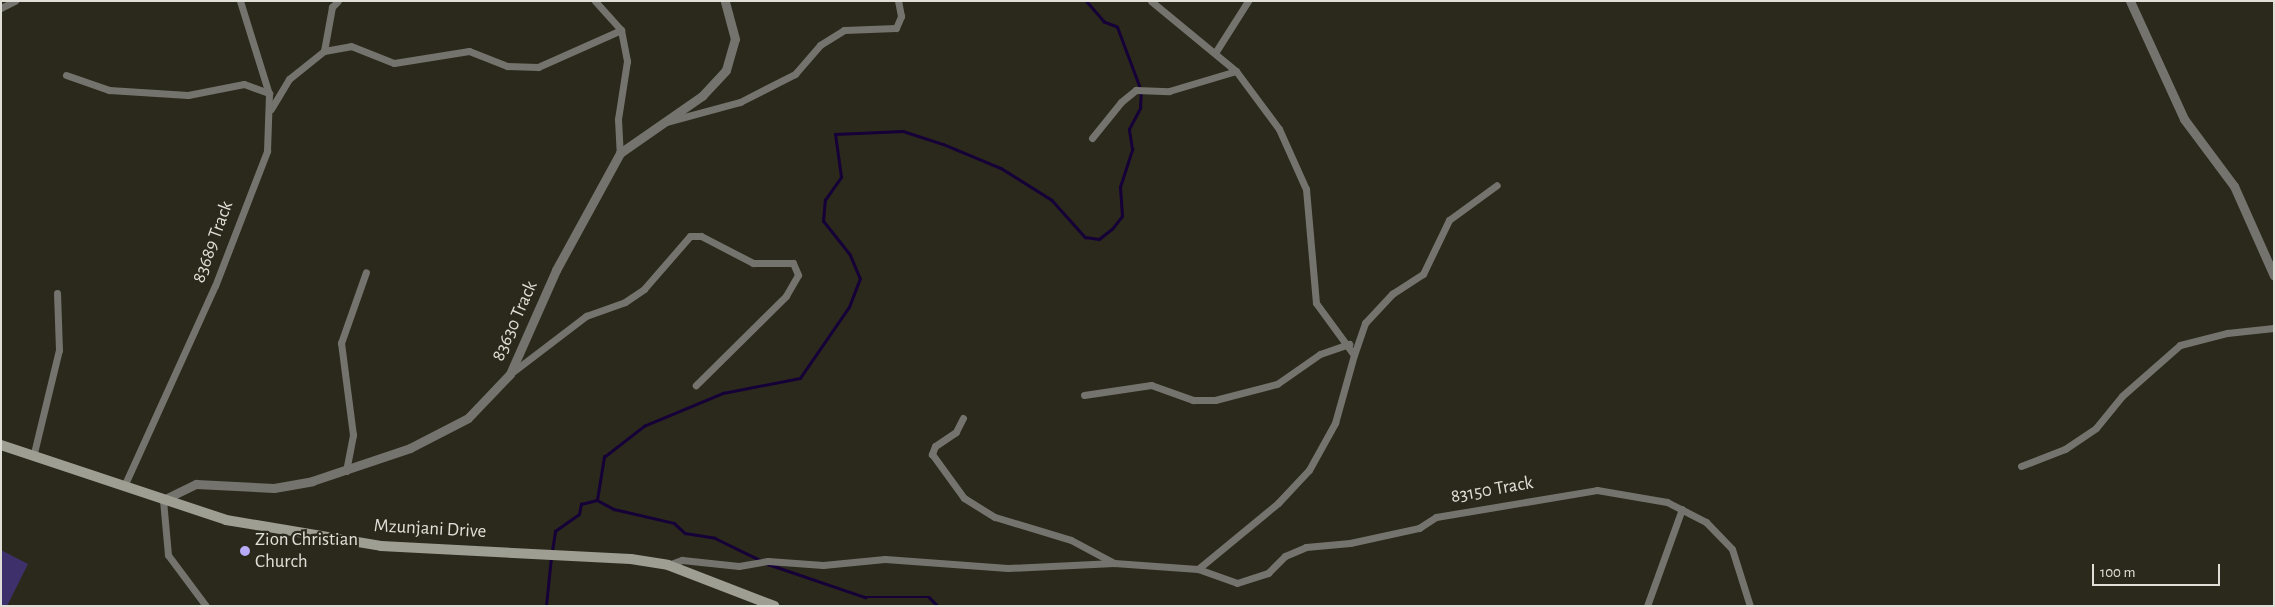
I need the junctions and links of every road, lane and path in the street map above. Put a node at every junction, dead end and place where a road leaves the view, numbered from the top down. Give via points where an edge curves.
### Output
1 (15, 1) edge
2 (240, 1) edge
3 (338, 1) edge
4 (595, 1) edge
5 (725, 1) edge
6 (898, 1) edge
7 (1151, 1) edge
8 (1248, 1) edge
9 (2130, 1) edge
10 (332, 4) edge
11 (1, 8) edge
12 (621, 30) junction
13 (324, 51) junction
14 (1215, 53) junction
15 (1236, 71) junction
16 (66, 75) dead end
17 (269, 94) junction
18 (271, 109) junction
19 (666, 122) junction
20 (1092, 138) dead end
21 (620, 153) junction
22 (1497, 185) dead end
23 (366, 272) dead end
24 (2274, 276) edge
25 (57, 293) dead end
26 (2274, 328) edge
27 (1349, 344) junction
28 (1354, 355) junction
29 (510, 374) junction
30 (696, 385) dead end
31 (1084, 395) dead end
32 (963, 418) dead end
33 (1, 445) edge
34 (34, 453) junction
35 (2021, 466) dead end
36 (346, 471) junction
37 (125, 484) junction
38 (163, 500) junction
39 (1682, 509) junction
40 (1114, 563) junction
41 (668, 565) junction
42 (1198, 569) junction
43 (206, 606) edge
44 (774, 606) edge
45 (1647, 606) edge
46 (1750, 606) edge

1 - 11 street
2 - 17 street, 83689 Track
3 - 10 street
4 - 12 street
5 - 19 street, 83630 Track via 735,39 734,54 718,82
6 - 19 street via 901,16 896,28 838,33 820,45 794,74 721,110
7 - 14 street
8 - 14 street
9 - 24 street via 2184,119 2234,186
10 - 13 street
12 - 13 street via 568,57 522,68 469,51 394,63 352,46
12 - 21 street via 627,61 620,99
13 - 18 street via 289,79
14 - 15 street
15 - 20 street via 1169,91 1136,90 1120,102
15 - 27 street via 1275,122 1300,175 1308,203 1316,303
16 - 17 street via 109,90 188,94 244,84
17 - 18 street, 83689 Track
18 - 37 street, 83689 Track via 266,150 215,286
19 - 21 street, 83630 Track
21 - 29 street, 83630 Track via 556,270
22 - 28 street via 1449,220 1423,274 1392,294 1365,323
23 - 36 street via 341,343 353,435
25 - 34 street via 60,350
26 - 35 street via 2227,333 2180,346 2122,396 2096,428 2065,449
27 - 28 street
27 - 31 street via 1320,354 1276,384 1215,400 1192,400 1151,385
28 - 42 street via 1335,423 1309,470 1278,503
29 - 30 street via 586,316 625,302 644,289 690,236 701,236 746,261 793,263 798,275 786,296
29 - 36 street, 83630 Track via 454,427
32 - 40 street via 956,432 935,446 932,454 964,498 995,517 1071,540
33 - 34 main road, Mzunjani Drive
34 - 37 main road, Mzunjani Drive
36 - 38 street, 83630 Track via 274,488 196,484
37 - 38 main road, Mzunjani Drive
38 - 41 main road, Mzunjani Drive via 226,520 381,546 540,552
38 - 43 street via 168,555
39 - 42 street, 83150 Track via 1642,496 1597,490 1436,517 1418,528 1350,543 1306,547 1251,581 1223,582
39 - 45 street
39 - 46 street, 83150 Track via 1726,538
40 - 41 street via 1008,568 885,559 823,565 682,560
40 - 42 street
41 - 44 main road, Mzunjani Drive

